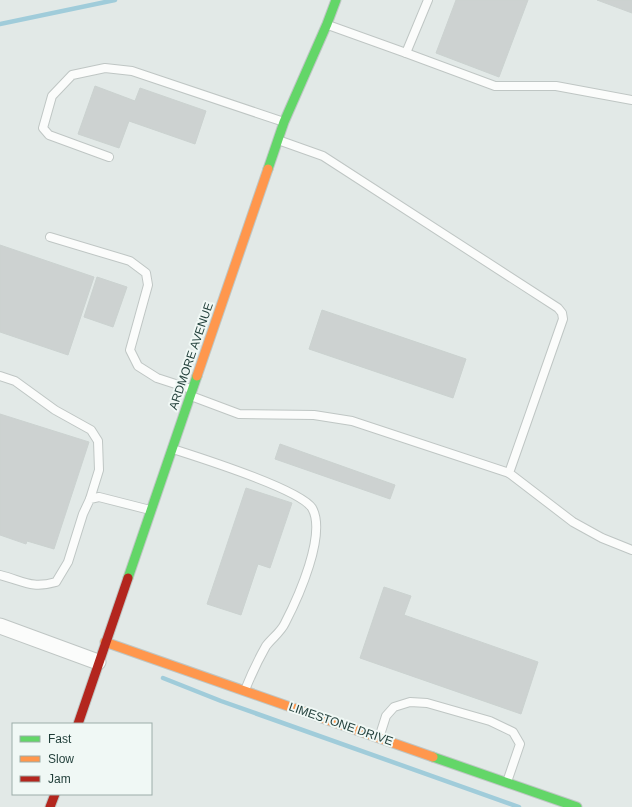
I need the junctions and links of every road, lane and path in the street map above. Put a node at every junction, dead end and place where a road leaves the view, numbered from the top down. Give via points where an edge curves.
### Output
1 (336, 0) edge
2 (428, 0) edge
3 (327, 24) junction
4 (406, 54) junction
5 (632, 100) edge
6 (284, 122) junction
7 (278, 140) junction
8 (109, 157) dead end
9 (50, 237) dead end
10 (0, 376) edge
11 (191, 393) junction
12 (172, 448) junction
13 (509, 473) junction
14 (90, 499) junction
15 (150, 510) junction
16 (632, 550) edge
17 (0, 575) edge
18 (0, 626) edge
19 (105, 642) junction
20 (98, 662) junction
21 (244, 690) junction
22 (78, 723) edge
23 (379, 738) junction
24 (506, 782) junction
25 (54, 795) edge
26 (50, 807) edge
27 (577, 807) edge

1 - 3 main road, ARDMORE AVENUE
2 - 4 lane
3 - 4 lane
3 - 6 main road, ARDMORE AVENUE
4 - 5 lane via 495,86 556,86
6 - 7 main road, ARDMORE AVENUE
6 - 8 lane via 132,70 105,68 72,75 52,96 44,128 48,135
7 - 11 main road, ARDMORE AVENUE
7 - 13 lane via 323,156 562,313 563,319
9 - 11 lane via 130,261 146,273 148,285 130,350 138,366 157,378
10 - 14 lane via 15,381 55,410 91,430 98,441 98,470
11 - 12 main road, ARDMORE AVENUE
11 - 13 lane via 239,414 314,415 352,421
12 - 15 main road, ARDMORE AVENUE
12 - 21 lane via 277,486 311,507 316,519 316,543 300,594 284,625 267,646
13 - 16 lane via 573,522 602,538
14 - 15 lane via 99,497
14 - 17 lane via 68,562 56,582 42,586 25,584
15 - 19 main road, ARDMORE AVENUE
18 - 20 street
19 - 20 main road, ARDMORE AVENUE
19 - 21 main road, LIMESTONE DRIVE
20 - 22 main road, ARDMORE AVENUE
21 - 23 main road, LIMESTONE DRIVE
23 - 24 main road, LIMESTONE DRIVE
23 - 24 lane via 386,716 394,707 410,702 427,703 490,721 513,732 520,744
24 - 27 main road, LIMESTONE DRIVE
25 - 26 main road

